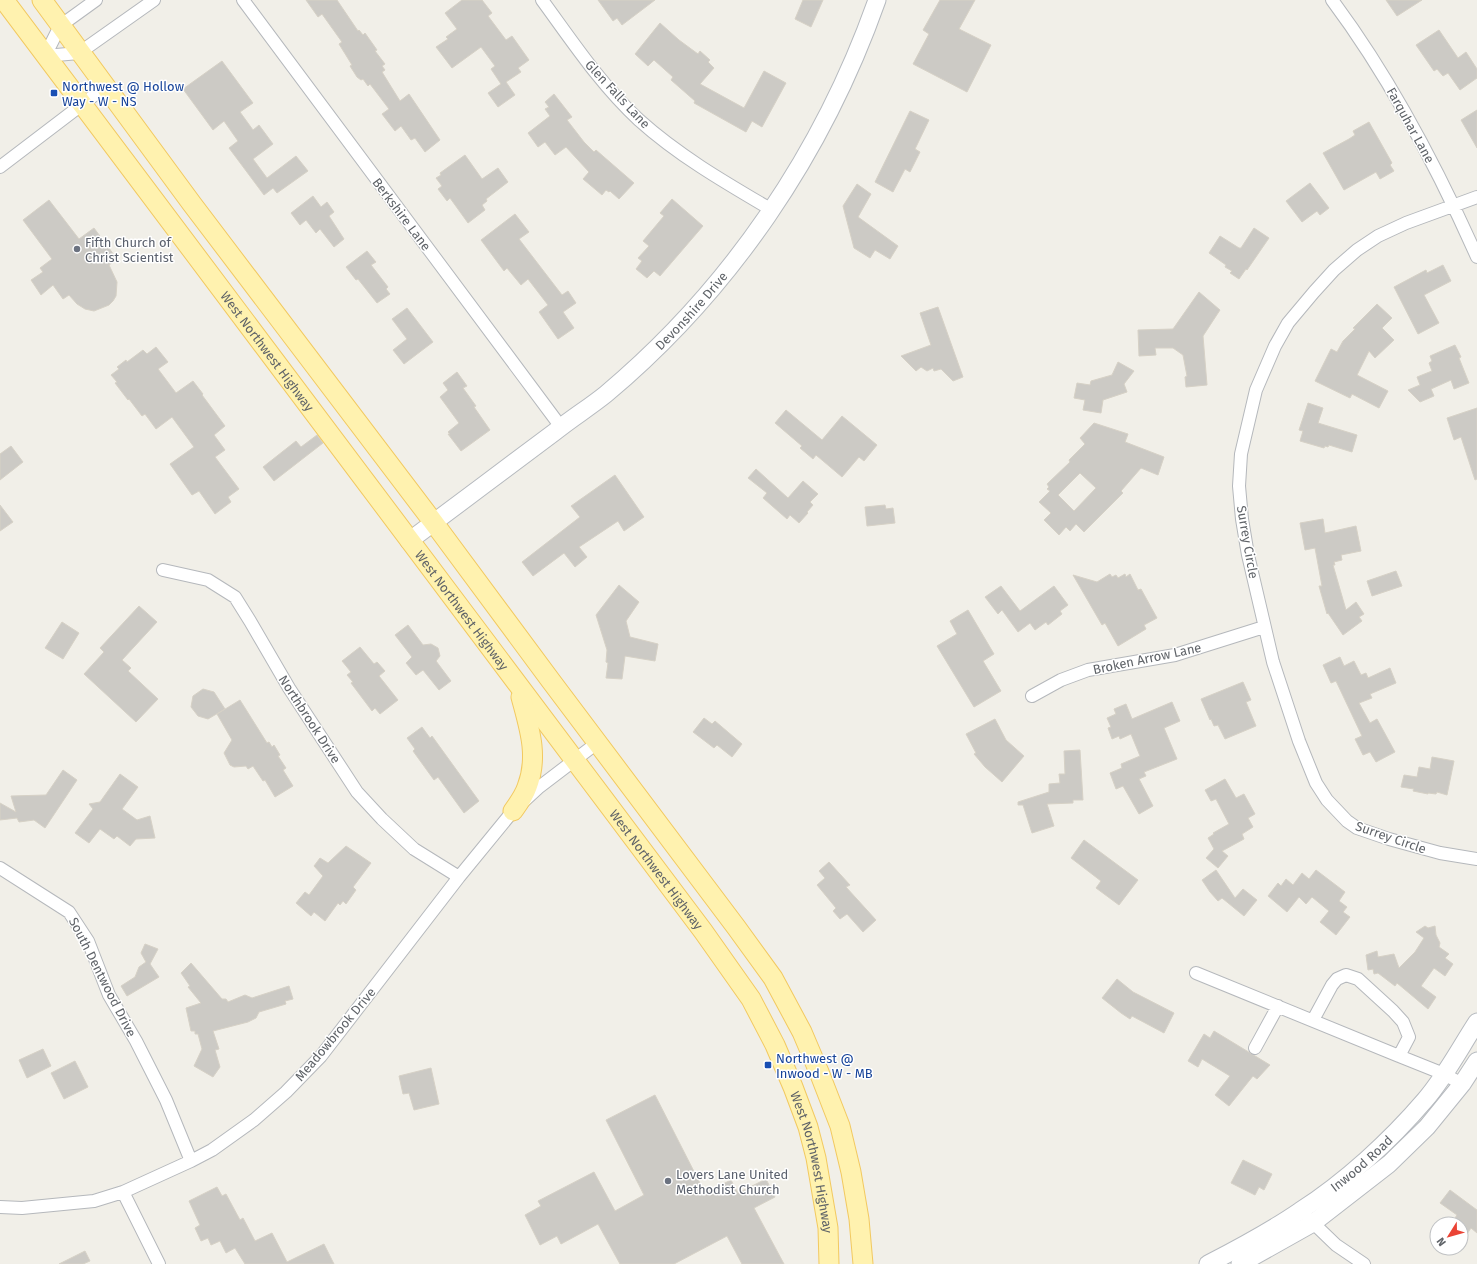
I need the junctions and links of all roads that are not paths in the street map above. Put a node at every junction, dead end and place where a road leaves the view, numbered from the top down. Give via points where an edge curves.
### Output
1 (4, 0) edge
2 (42, 0) edge
3 (96, 0) edge
4 (154, 0) edge
5 (243, 0) edge
6 (542, 0) edge
7 (877, 0) edge
8 (1332, 0) edge
9 (60, 26) junction
10 (79, 53) junction
11 (45, 56) junction
12 (105, 87) junction
13 (82, 104) junction
14 (0, 167) edge
15 (1477, 197) edge
16 (1454, 205) junction
17 (772, 210) junction
18 (1477, 257) edge
19 (561, 427) junction
20 (434, 523) junction
21 (409, 541) junction
22 (163, 570) dead end
23 (1264, 627) junction
24 (518, 686) junction
25 (1032, 696) dead end
26 (597, 743) junction
27 (574, 760) junction
28 (513, 812) junction
29 (1477, 859) edge
30 (0, 868) edge
31 (459, 877) junction
32 (763, 964) junction
33 (1196, 973) dead end
34 (738, 979) junction
35 (1278, 1006) junction
36 (1313, 1020) junction
37 (1477, 1022) edge
38 (1255, 1048) dead end
39 (1398, 1056) junction
40 (1477, 1061) edge
41 (1444, 1074) junction
42 (1462, 1084) junction
43 (191, 1161) junction
44 (123, 1192) junction
45 (0, 1207) edge
46 (1301, 1211) junction
47 (1313, 1223) junction
48 (159, 1264) edge
49 (830, 1264) edge
50 (863, 1264) edge
51 (1208, 1264) edge
52 (1240, 1264) edge
53 (1364, 1264) edge

1 - 11 main road, West Northwest Highway
2 - 9 main road
3 - 9 street
4 - 10 street
5 - 19 street, Berkshire Lane
6 - 17 street, Glen Falls Lane via 608,87 639,120 673,148
7 - 17 street, Devonshire Drive via 848,76 825,122
8 - 16 street, Farquhar Lane via 1387,82
9 - 10 main road
9 - 11 street
10 - 11 street
10 - 12 main road
11 - 13 main road, West Northwest Highway
12 - 13 street
12 - 20 main road
13 - 14 street
13 - 21 main road, West Northwest Highway
15 - 16 street, Surrey Circle
16 - 18 street, Farquhar Lane
16 - 23 street, Surrey Circle via 1406,223 1378,236 1357,250 1334,270 1288,323 1266,364 1244,435 1239,486 1248,555
17 - 19 street, Devonshire Drive via 710,292 671,335 604,395
19 - 20 street, Devonshire Drive
20 - 21 street, Devonshire Drive
20 - 26 main road
21 - 24 main road, West Northwest Highway
22 - 31 street, Northbrook Drive via 208,580 235,597 289,688 357,792 414,849
23 - 25 street, Broken Arrow Lane via 1175,654 1088,670 1061,680
23 - 29 street, Surrey Circle via 1299,741 1316,783 1337,812 1358,828 1389,839 1440,853
24 - 27 main road, West Northwest Highway
24 - 28 main road via 534,752 527,788
26 - 27 street, Meadowbrook Drive
26 - 32 main road
27 - 28 street, Meadowbrook Drive via 538,788
27 - 34 main road, West Northwest Highway
28 - 31 street, Meadowbrook Drive
30 - 43 street, South Dentwood Drive via 69,912 88,941 109,995 166,1100
31 - 43 street, Meadowbrook Drive via 316,1061 254,1120 212,1150
32 - 34 main road
32 - 50 main road via 802,1032 840,1126 859,1219
33 - 35 street
34 - 49 main road, West Northwest Highway via 775,1045 808,1127 828,1228
35 - 36 street
35 - 38 street
36 - 39 street
36 - 39 street via 1337,979 1346,976 1358,979 1403,1022 1409,1037
37 - 41 street, Inwood Road
39 - 41 street
40 - 42 street, Inwood Road
41 - 42 street
41 - 46 street, Inwood Road via 1425,1100 1388,1138 1348,1175
42 - 47 street, Inwood Road via 1427,1127 1388,1164
43 - 44 street, Meadowbrook Drive
44 - 45 street, Meadowbrook Drive via 94,1201 22,1208
44 - 48 street
46 - 47 street
46 - 51 street, Inwood Road
47 - 52 street, Inwood Road
47 - 53 street via 1336,1245

